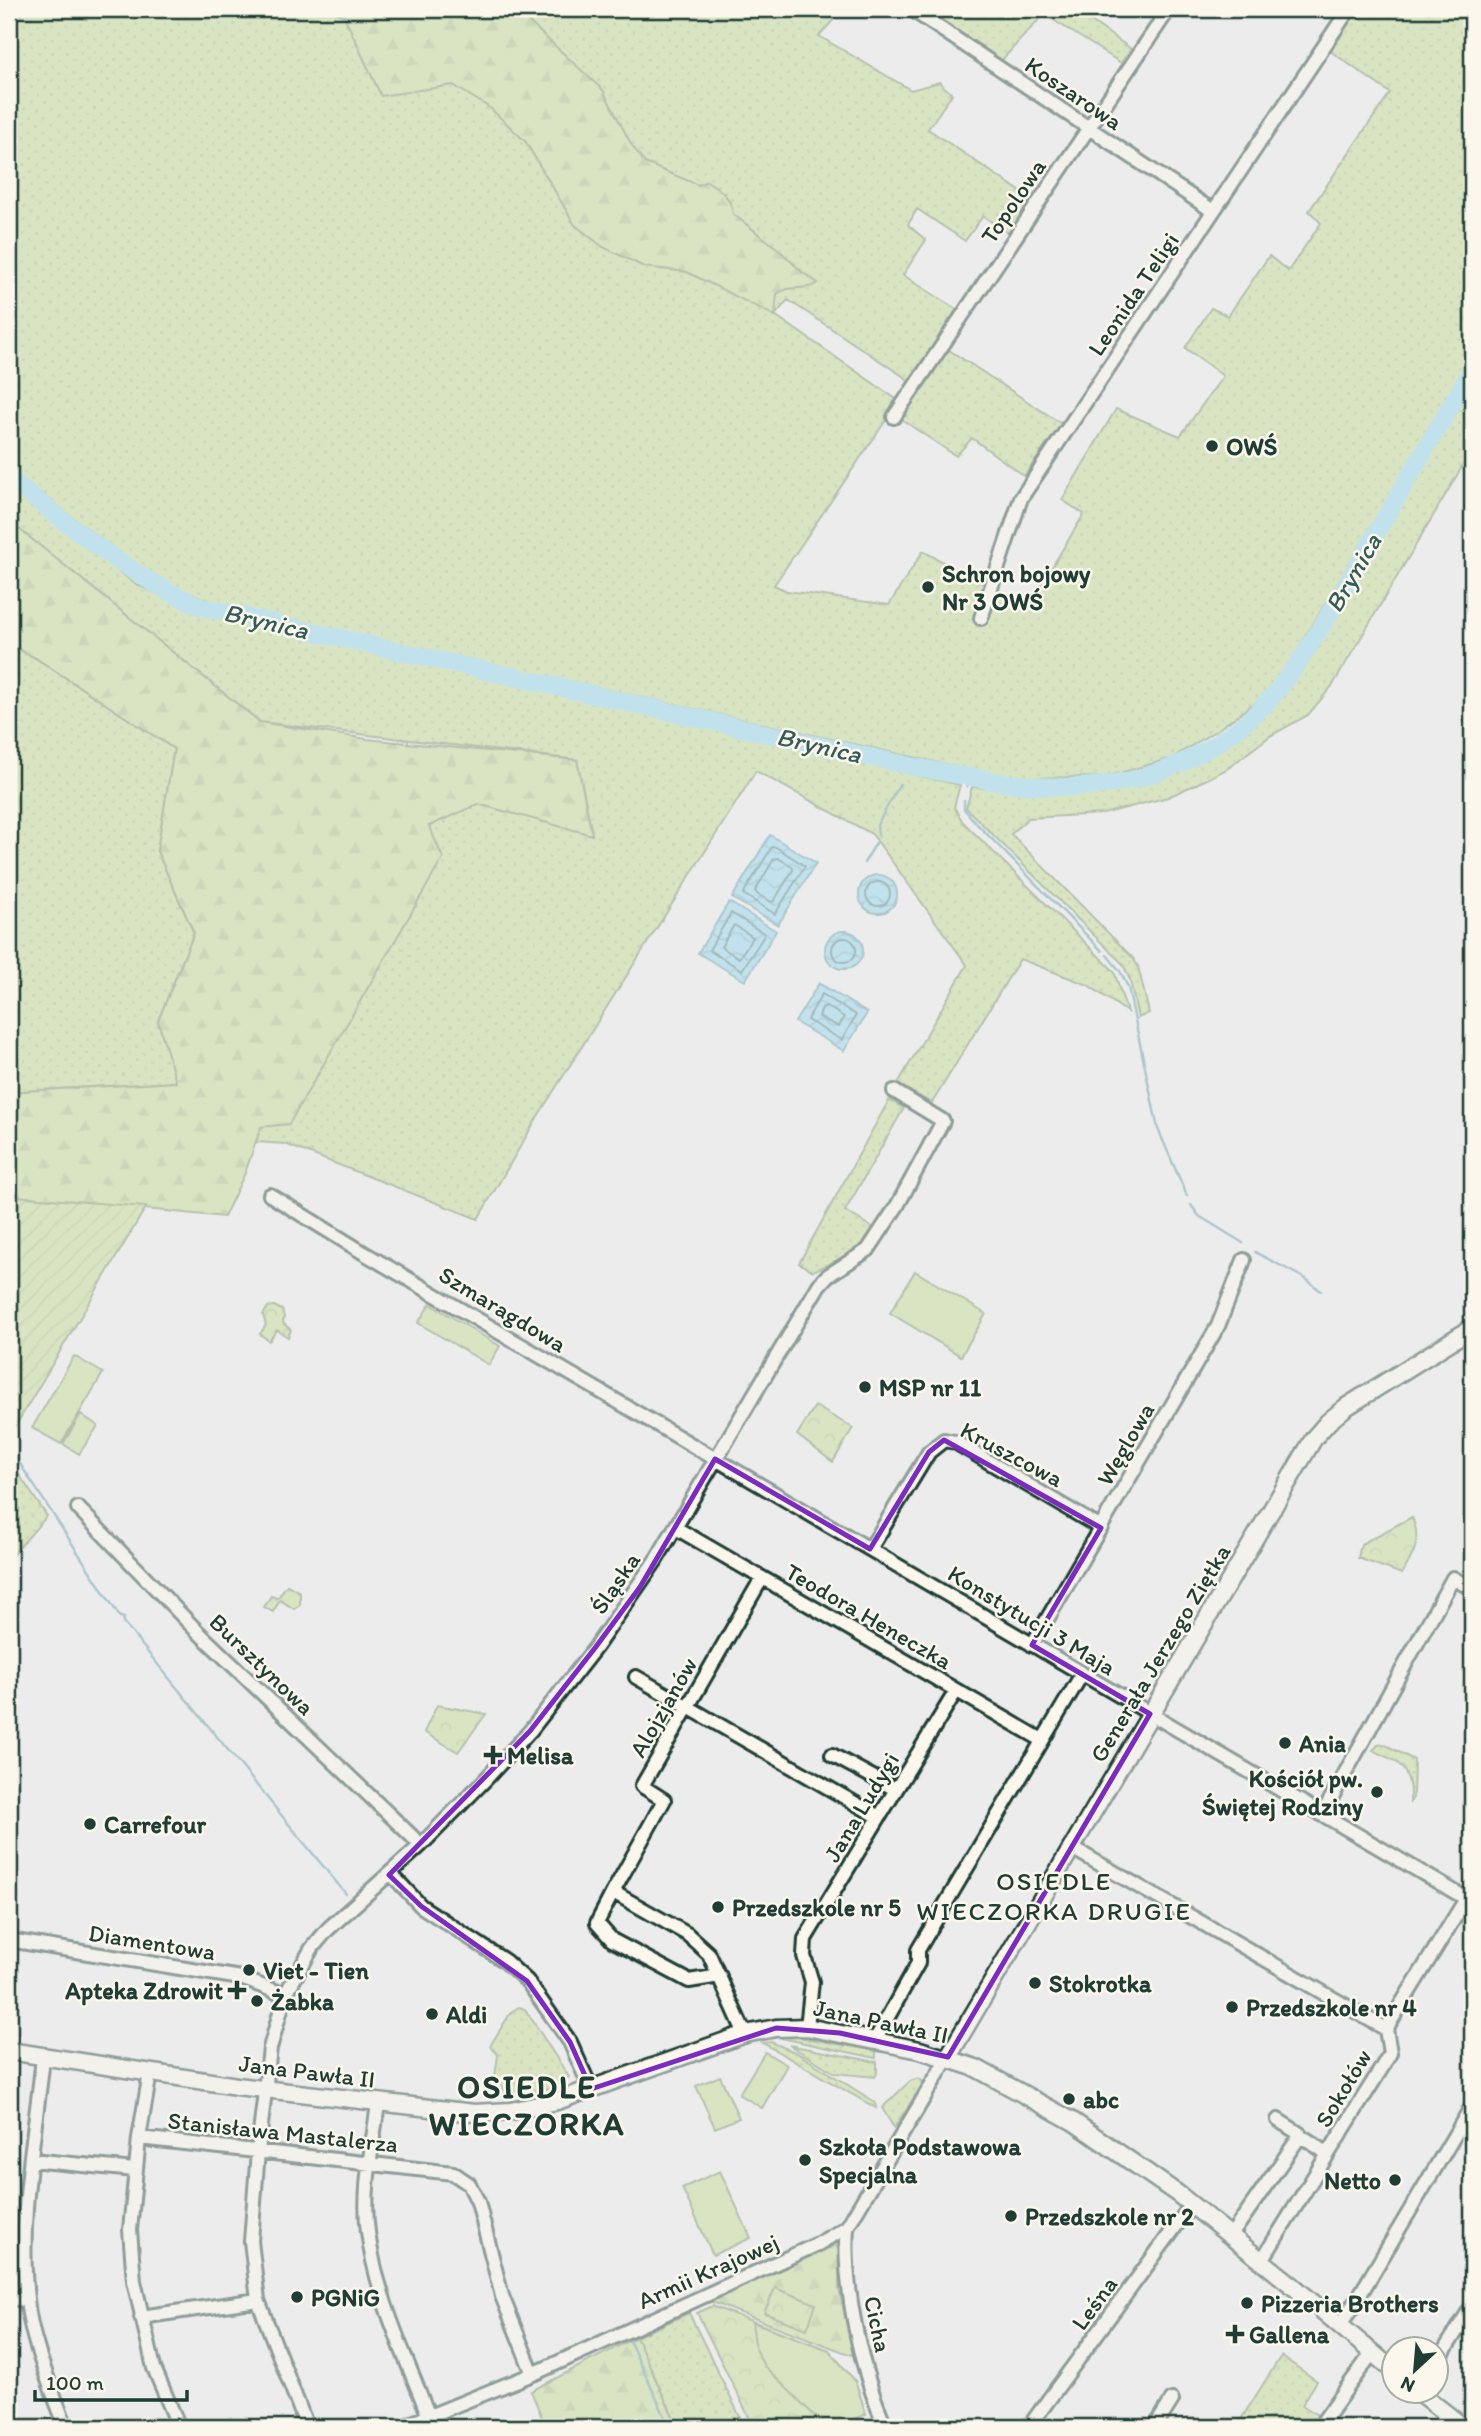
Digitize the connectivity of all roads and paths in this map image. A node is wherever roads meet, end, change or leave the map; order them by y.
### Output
1 (911, 9) edge
2 (1169, 9) edge
3 (1349, 9) edge
4 (1088, 128) junction
5 (1213, 211) junction
6 (894, 417) dead end
7 (981, 618) dead end
8 (894, 1091) dead end
9 (270, 1195) dead end
10 (1244, 1260) dead end
11 (1472, 1328) edge
12 (715, 1459) junction
13 (78, 1508) dead end
14 (676, 1528) junction
15 (1101, 1528) junction
16 (870, 1549) junction
17 (762, 1578) junction
18 (1472, 1589) edge
19 (1032, 1644) junction
20 (1082, 1674) junction
21 (636, 1677) dead end
22 (956, 1691) junction
23 (688, 1708) junction
24 (1150, 1714) junction
25 (1042, 1740) junction
26 (832, 1755) dead end
27 (895, 1789) junction
28 (1322, 1815) junction
29 (879, 1817) junction
30 (421, 1845) junction
31 (1072, 1848) junction
32 (389, 1875) junction
33 (613, 1892) junction
34 (1469, 1900) edge
35 (9, 1940) edge
36 (720, 1976) junction
37 (285, 1995) junction
38 (807, 2027) junction
39 (1386, 2029) junction
40 (745, 2034) junction
41 (875, 2040) junction
42 (9, 2051) edge
43 (43, 2057) junction
44 (948, 2057) junction
45 (150, 2073) junction
46 (265, 2089) junction
47 (591, 2089) junction
48 (378, 2104) junction
49 (1472, 2106) edge
50 (1278, 2120) dead end
51 (139, 2138) junction
52 (1301, 2138) junction
53 (258, 2151) junction
54 (1328, 2154) junction
55 (31, 2160) junction
56 (370, 2164) junction
57 (135, 2170) junction
58 (1192, 2204) junction
59 (847, 2227) junction
60 (1236, 2228) dead end
61 (1262, 2260) junction
62 (9, 2298) edge
63 (27, 2300) junction
64 (258, 2300) junction
65 (1472, 2306) edge
66 (141, 2317) junction
67 (1339, 2325) junction
68 (1450, 2341) edge
69 (1372, 2354) junction
70 (1380, 2360) edge
71 (533, 2374) junction
72 (1171, 2400) dead end
73 (1434, 2404) edge
74 (429, 2417) junction
75 (1031, 2426) edge
76 (66, 2427) edge
77 (179, 2427) edge
78 (307, 2427) edge
79 (402, 2427) edge
80 (886, 2427) edge
81 (1155, 2427) edge
82 (1319, 2427) edge
83 (1463, 2427) edge

1 - 4 street, Koszarowa
2 - 4 street, Topolowa
3 - 5 street, Leonida Teligi
4 - 5 street, Koszarowa
4 - 6 street, Topolowa
5 - 7 street, Leonida Teligi
8 - 12 street, Śląska
9 - 12 street, Szmaragdowa
10 - 15 street, Węglowa
11 - 24 street, Generała Jerzego Ziętka
12 - 14 street, Śląska
12 - 16 street, Konstytucji 3 Maja
13 - 30 street, Bursztynowa
14 - 17 street, Teodora Heneczka
14 - 30 street, Śląska
15 - 16 street, Kruszcowa
15 - 19 street, Węglowa
16 - 19 street, Konstytucji 3 Maja
17 - 22 street, Teodora Heneczka
17 - 23 street, Alojzjanów
18 - 28 street
19 - 20 street, Konstytucji 3 Maja
20 - 24 street, Konstytucji 3 Maja
20 - 25 street
21 - 23 street
22 - 25 street, Teodora Heneczka
22 - 27 street, Jana Ludygi
23 - 29 street
23 - 33 street, Alojzjanów
24 - 28 street, Konstytucji 3 Maja
24 - 31 street, Generała Jerzego Ziętka
25 - 41 street
26 - 27 street
27 - 29 street, Jana Ludygi
28 - 34 street, Konstytucji 3 Maja
29 - 38 street, Jana Ludygi
30 - 32 street, Śląska
31 - 39 street
31 - 44 street, Generała Jerzego Ziętka
32 - 37 street, Śląska
32 - 47 street
33 - 36 street
33 - 36 street
34 - 39 street, Sokołów
35 - 37 street, Diamentowa
36 - 40 street
37 - 46 street, Śląska
38 - 40 street, Jana Pawła II
38 - 41 street, Jana Pawła II
39 - 54 street, Sokołów
40 - 47 street, Jana Pawła II
41 - 44 street, Jana Pawła II
42 - 43 street, Jana Pawła II
43 - 45 street, Jana Pawła II
43 - 55 street
44 - 58 street, Jana Pawła II
44 - 59 street, Armii Krajowej
45 - 46 street, Jana Pawła II
45 - 51 street
46 - 48 street, Jana Pawła II
46 - 53 street, Śląska
47 - 48 street, Jana Pawła II
48 - 56 street
49 - 67 street
50 - 52 street
51 - 53 street, Stanisława Mastalerza
51 - 57 street
52 - 54 street
52 - 60 street
53 - 56 street, Stanisława Mastalerza
53 - 64 street, Śląska
54 - 61 street, Sokołów
55 - 57 street
55 - 63 street
56 - 71 street, Stanisława Mastalerza
56 - 74 street
57 - 66 street
58 - 61 street, Jana Pawła II
58 - 75 street, Leśna
59 - 71 street, Armii Krajowej
59 - 80 street, Cicha
61 - 67 street, Jana Pawła II
62 - 63 street
63 - 76 street
64 - 66 street
64 - 78 street, Śląska
65 - 68 street
66 - 77 street
67 - 69 street, Jana Pawła II
69 - 70 street, Jana Pawła II
69 - 82 street
71 - 74 street, Armii Krajowej
72 - 81 street
73 - 83 street
74 - 79 street, Armii Krajowej

